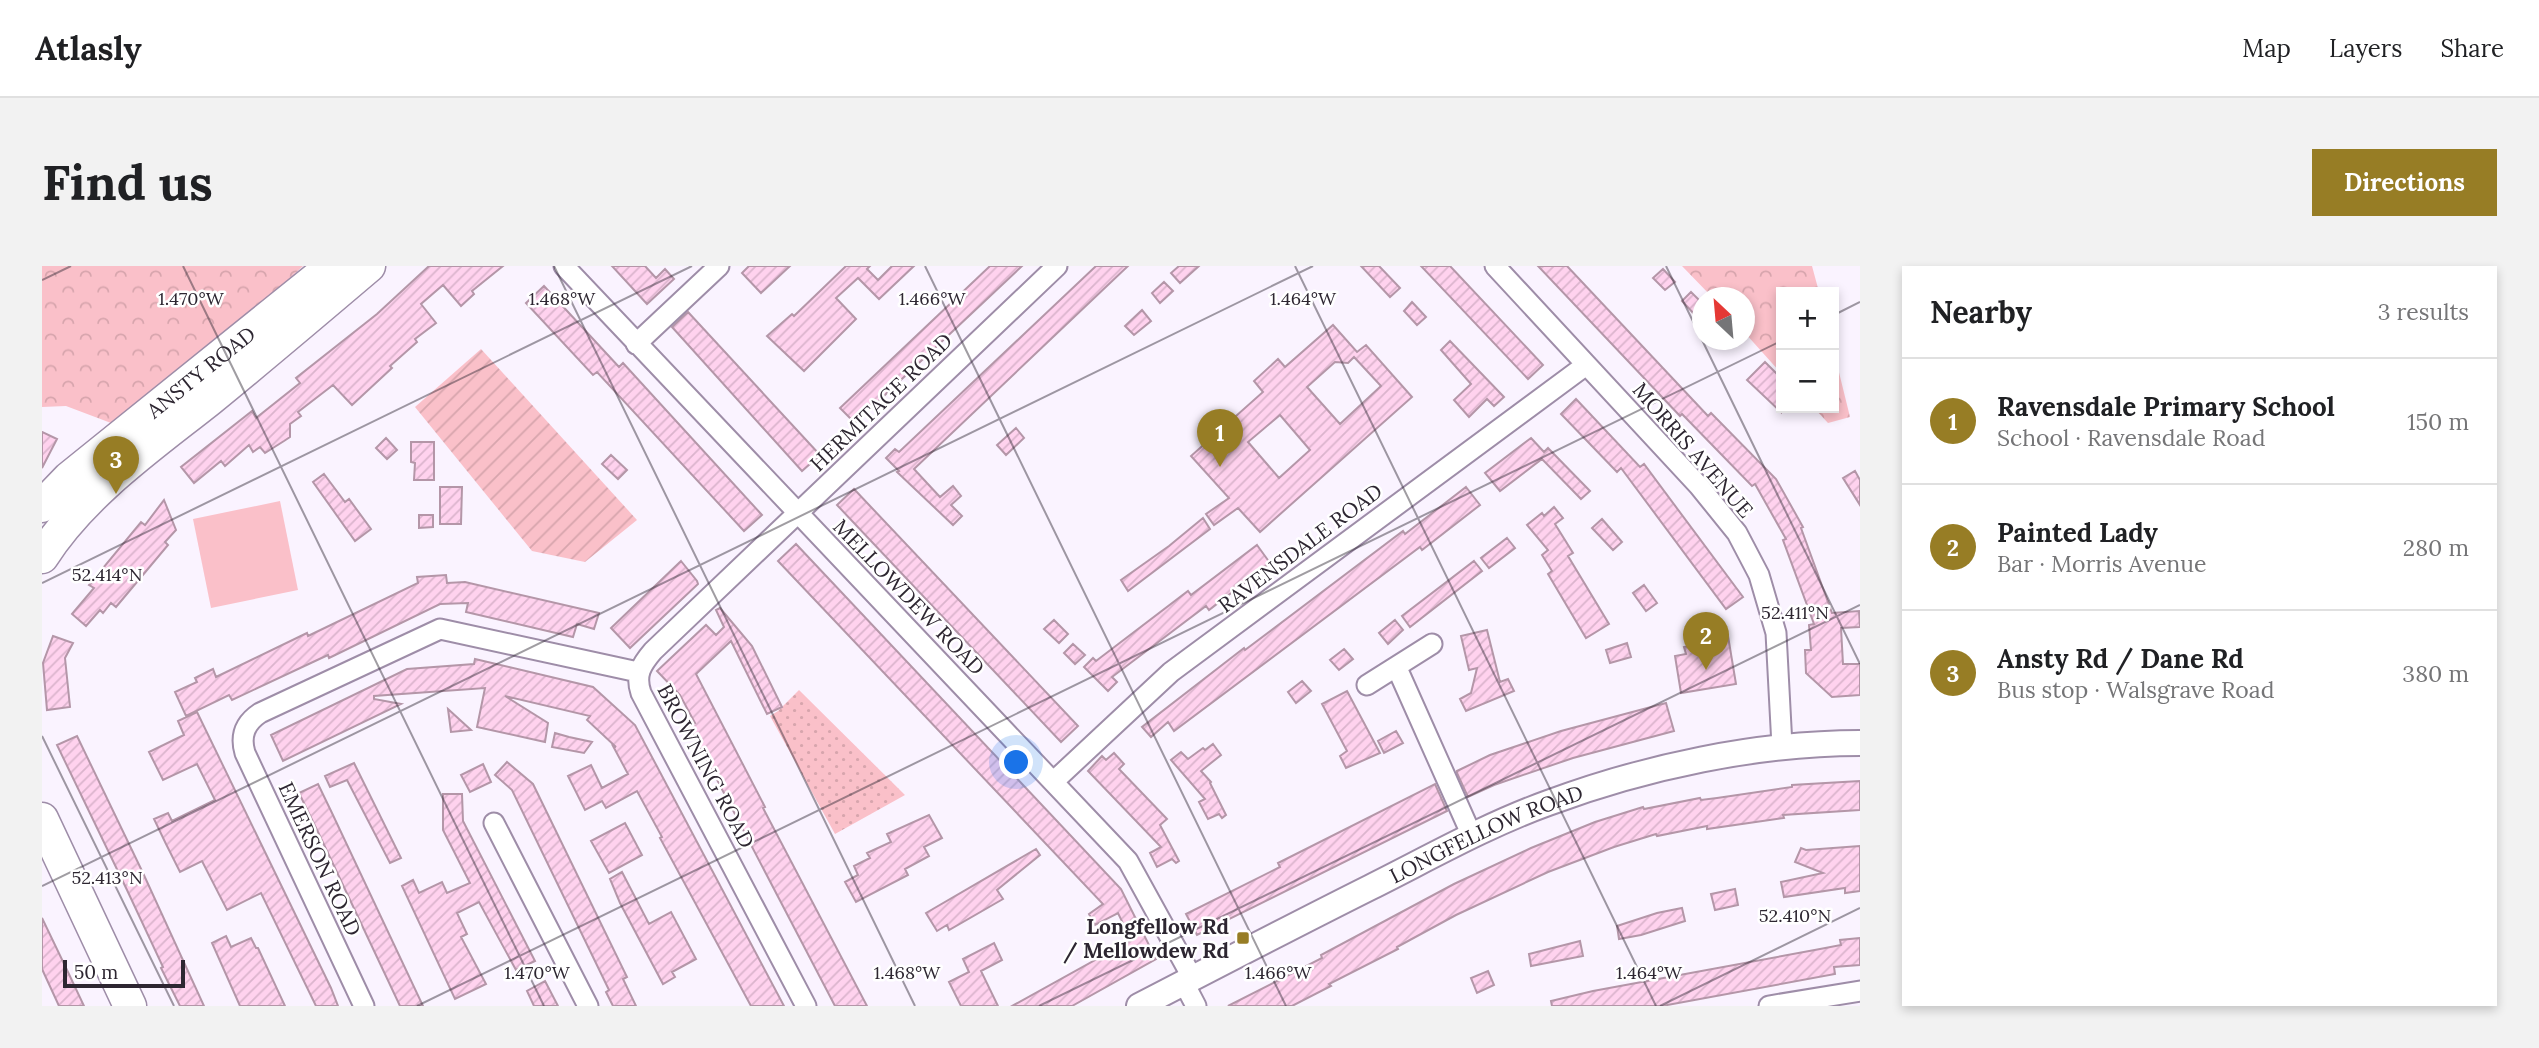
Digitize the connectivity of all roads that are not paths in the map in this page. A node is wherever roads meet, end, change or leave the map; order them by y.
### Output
1 (332, 266) edge
2 (369, 266) edge
3 (564, 266) edge
4 (719, 266) edge
5 (1057, 266) edge
6 (1494, 266) edge
7 (636, 344) junction
8 (1586, 365) junction
9 (138, 456) junction
10 (69, 478) junction
11 (42, 497) edge
12 (42, 506) edge
13 (797, 512) junction
14 (42, 519) edge
15 (42, 557) edge
16 (1432, 644) dead end
17 (1397, 668) junction
18 (638, 672) junction
19 (1367, 685) dead end
20 (1860, 743) edge
21 (1782, 746) junction
22 (1053, 782) junction
23 (42, 820) edge
24 (494, 823) dead end
25 (1472, 836) junction
26 (1188, 981) junction
27 (1860, 991) edge
28 (130, 1006) edge
29 (364, 1006) edge
30 (588, 1006) edge
31 (806, 1006) edge
32 (1139, 1006) edge
33 (1196, 1006) edge
34 (1769, 1006) edge

1 - 10 highway, ANSTY ROAD
2 - 9 highway, ANSTY ROAD
3 - 7 street, MELLOWDEW ROAD
4 - 7 street
5 - 13 street, HERMITAGE ROAD
6 - 8 street, MORRIS AVENUE
7 - 13 street, MELLOWDEW ROAD
8 - 21 street, MORRIS AVENUE
8 - 22 street, RAVENSDALE ROAD
9 - 14 street
9 - 15 highway, ANSTY ROAD
10 - 11 street
10 - 12 highway, ANSTY ROAD
13 - 18 street, BROWNING ROAD
13 - 22 street, MELLOWDEW ROAD
16 - 17 street
17 - 19 street
17 - 25 street
18 - 29 street, EMERSON ROAD
18 - 31 street, BROWNING ROAD
20 - 21 street, LONGFELLOW ROAD
21 - 25 street, LONGFELLOW ROAD
22 - 26 street, MELLOWDEW ROAD
23 - 28 highway
24 - 30 street
25 - 26 street, LONGFELLOW ROAD
26 - 32 street, LONGFELLOW ROAD
26 - 33 street, MELLOWDEW ROAD
27 - 34 street

